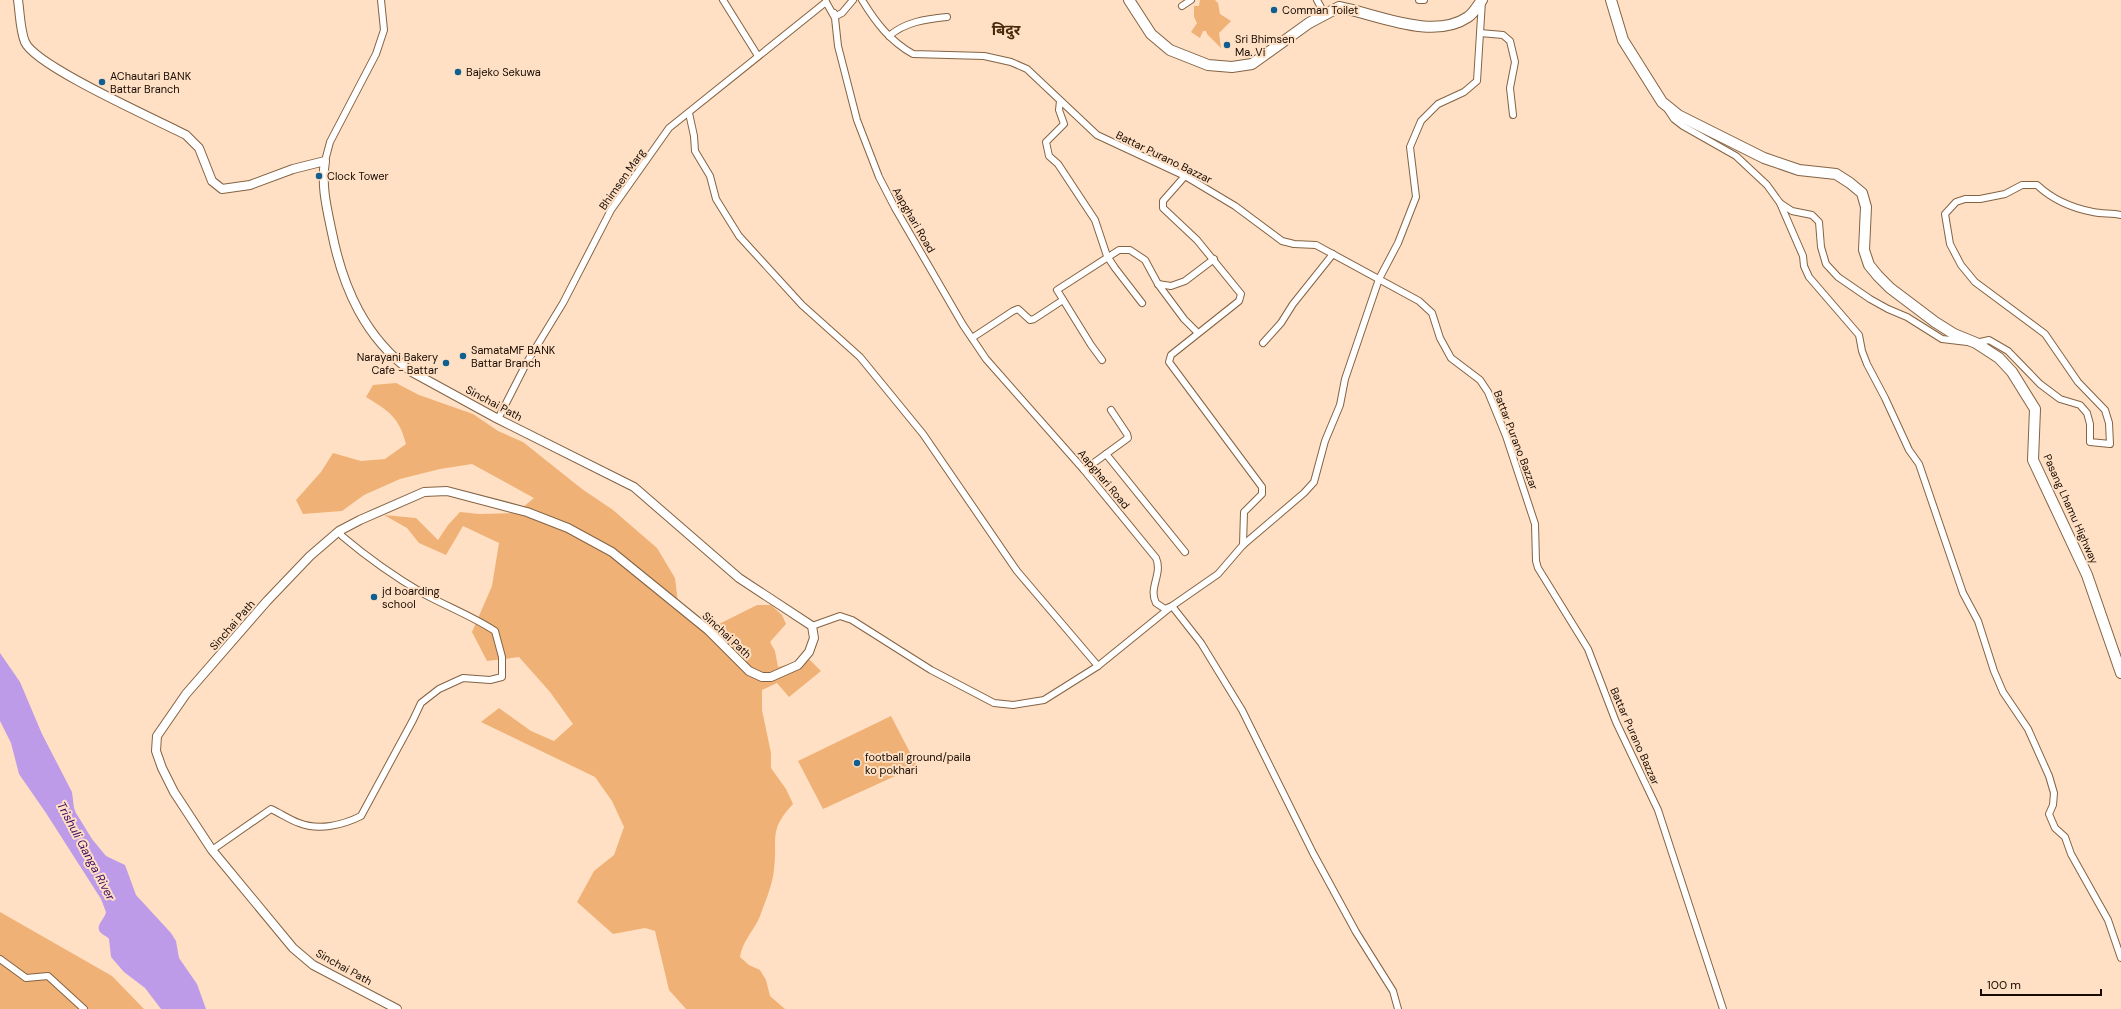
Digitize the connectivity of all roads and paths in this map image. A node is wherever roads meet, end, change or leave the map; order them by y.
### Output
1 (18, 0) edge
2 (381, 0) edge
3 (723, 0) edge
4 (853, 0) edge
5 (862, 0) edge
6 (1129, 0) edge
7 (1191, 0) edge
8 (1317, 0) edge
9 (1419, 0) edge
10 (1424, 0) edge
11 (1482, 0) edge
12 (1612, 0) edge
13 (825, 1) edge
14 (1182, 6) dead end
15 (1324, 13) junction
16 (947, 17) dead end
17 (1480, 33) junction
18 (888, 36) junction
19 (758, 56) junction
20 (1060, 101) junction
21 (1662, 102) junction
22 (689, 113) junction
23 (1513, 115) dead end
24 (325, 161) junction
25 (1185, 176) junction
26 (1780, 203) junction
27 (2121, 215) edge
28 (1334, 254) junction
29 (1107, 256) junction
30 (1214, 259) junction
31 (1380, 279) junction
32 (1158, 284) junction
33 (1064, 300) junction
34 (1142, 303) dead end
35 (1198, 333) junction
36 (972, 338) junction
37 (1263, 343) dead end
38 (1976, 343) junction
39 (1102, 360) dead end
40 (1111, 410) dead end
41 (498, 419) junction
42 (1106, 454) junction
43 (1084, 470) junction
44 (338, 531) junction
45 (1243, 545) junction
46 (1185, 552) dead end
47 (1172, 606) junction
48 (812, 626) junction
49 (1098, 666) junction
50 (2121, 673) edge
51 (212, 850) junction
52 (2121, 958) edge
53 (0, 959) edge
54 (84, 1009) edge
55 (397, 1009) edge
56 (1398, 1009) edge
57 (1723, 1009) edge

1 - 24 street
2 - 24 street
3 - 19 street
4 - 13 street
5 - 18 street, Battar Purano Bazzar
6 - 15 main road
7 - 14 street
8 - 15 street
9 - 10 street
11 - 15 main road
11 - 17 street
12 - 21 main road, Pasang Lhamu Highway
13 - 19 street, Bhimsen Marg
13 - 36 street, Aapghari Road
16 - 18 street
17 - 23 street
17 - 31 street
18 - 20 street, Battar Purano Bazzar
19 - 22 street, Bhimsen Marg
20 - 25 street, Battar Purano Bazzar
20 - 29 street
21 - 26 street
21 - 38 main road, Pasang Lhamu Highway
22 - 41 street, Bhimsen Marg
22 - 49 street
24 - 41 street, Sinchai Path
25 - 28 street, Battar Purano Bazzar
25 - 30 street
26 - 38 street
26 - 52 street
27 - 38 street
28 - 31 street, Battar Purano Bazzar
28 - 37 street
29 - 32 street
29 - 33 street
29 - 34 street
30 - 32 street
30 - 35 street
31 - 45 street
31 - 57 street, Battar Purano Bazzar
32 - 35 street
33 - 36 street
33 - 39 street
35 - 45 street
36 - 43 street, Aapghari Road
38 - 50 main road, Pasang Lhamu Highway
40 - 42 street
41 - 48 street, Sinchai Path
42 - 43 street
42 - 46 street
43 - 47 street, Aapghari Road
44 - 48 street, Sinchai Path
44 - 51 street, Sinchai Path
44 - 51 street
45 - 47 street
47 - 49 street
47 - 56 street
48 - 49 street
51 - 55 street, Sinchai Path
53 - 54 street

